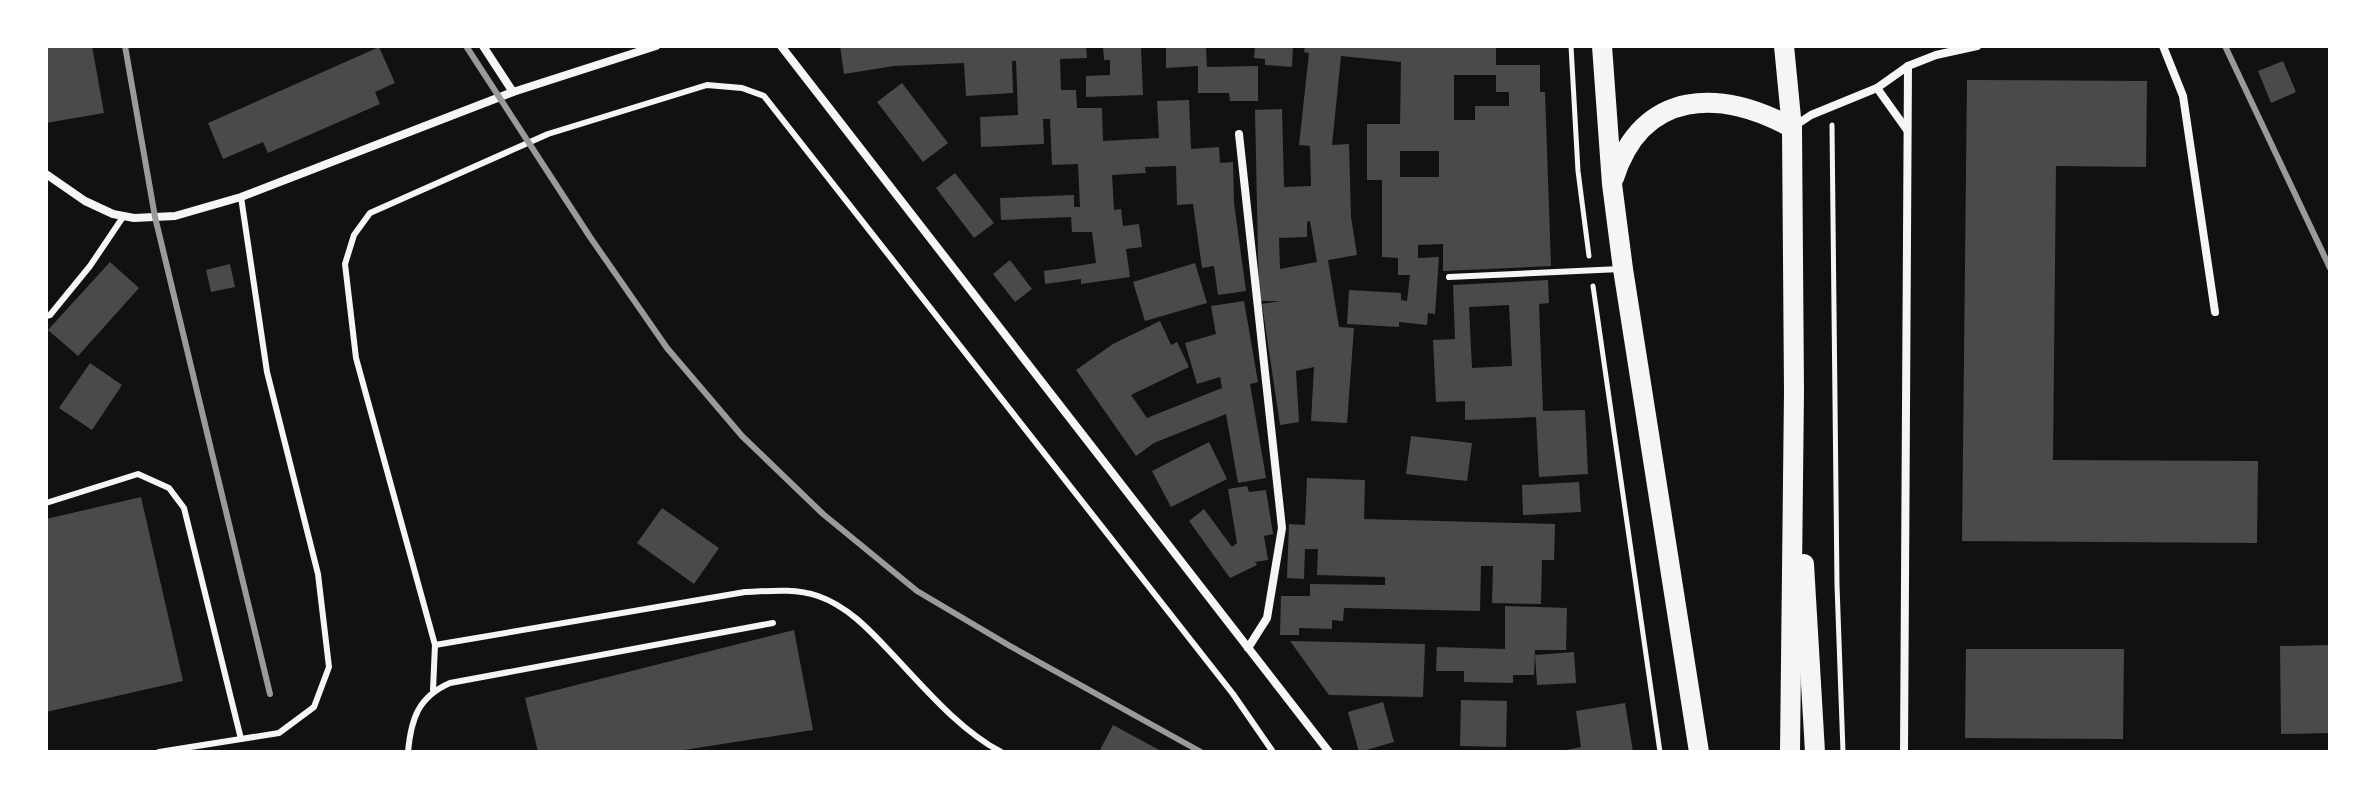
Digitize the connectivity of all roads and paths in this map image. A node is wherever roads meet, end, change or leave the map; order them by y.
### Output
1 (483, 46) edge
2 (656, 46) edge
3 (781, 46) edge
4 (1571, 46) edge
5 (1602, 46) edge
6 (1784, 46) edge
7 (1977, 46) edge
8 (2163, 46) edge
9 (1908, 66) junction
10 (1877, 88) junction
11 (513, 92) junction
12 (1832, 107) junction
13 (1792, 128) junction
14 (1908, 132) junction
15 (1239, 134) dead end
16 (46, 174) edge
17 (1612, 184) junction
18 (241, 197) junction
19 (123, 217) junction
20 (1623, 269) junction
21 (1591, 270) junction
22 (1449, 277) dead end
23 (2215, 312) dead end
24 (46, 316) edge
25 (1794, 391) junction
26 (46, 503) edge
27 (773, 623) dead end
28 (435, 645) junction
29 (1248, 648) junction
30 (433, 690) junction
31 (241, 739) junction
32 (987, 744) junction
33 (159, 752) edge
34 (408, 752) edge
35 (980, 752) edge
36 (1001, 752) edge
37 (1273, 752) edge
38 (1329, 752) edge
39 (1660, 752) edge
40 (1699, 752) edge
41 (1790, 752) edge
42 (1815, 752) edge
43 (1843, 752) edge
44 (1904, 752) edge

1 - 11 street
2 - 11 street
3 - 29 street
4 - 21 path
5 - 17 main road
6 - 13 main road
7 - 9 street
8 - 23 street
9 - 10 street
9 - 14 street
10 - 12 street
10 - 14 street
11 - 18 street
12 - 13 street
12 - 43 path
13 - 17 main road
13 - 25 main road
14 - 44 street
15 - 29 street
16 - 19 street
17 - 20 main road
18 - 19 street
18 - 31 lane
19 - 24 lane
20 - 21 lane
20 - 40 main road
21 - 22 lane
21 - 39 path
25 - 41 main road
25 - 42 main road
26 - 31 lane
27 - 30 lane
28 - 30 lane
28 - 32 lane
28 - 37 lane
29 - 38 street
30 - 34 lane
31 - 33 lane
32 - 35 lane
32 - 36 lane

